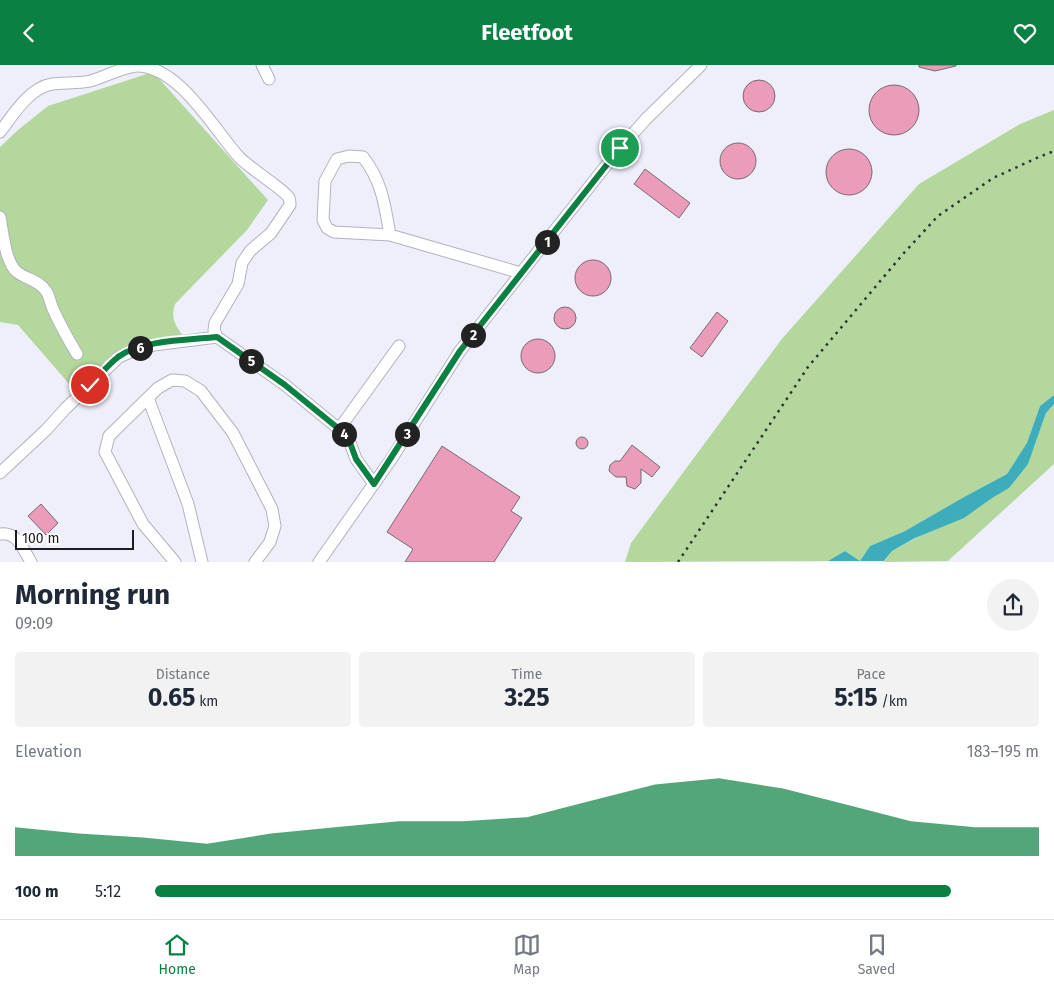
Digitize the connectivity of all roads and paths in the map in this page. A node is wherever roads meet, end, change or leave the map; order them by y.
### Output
1 (262, 65) edge
2 (701, 65) edge
3 (163, 67) edge
4 (269, 79) dead end
5 (0, 132) edge
6 (0, 217) edge
7 (390, 235) junction
8 (521, 273) junction
9 (217, 337) junction
10 (399, 347) dead end
11 (77, 354) dead end
12 (148, 398) junction
13 (339, 429) junction
14 (0, 473) edge
15 (374, 484) junction
16 (0, 534) edge
17 (31, 561) edge
18 (175, 561) edge
19 (202, 561) edge
20 (255, 561) edge
21 (319, 561) edge

1 - 4 street
2 - 8 street
3 - 5 street
3 - 9 street
6 - 11 street
7 - 7 street
7 - 8 street
8 - 15 street
9 - 13 street
9 - 14 street
10 - 13 street
12 - 18 street
12 - 19 street
12 - 20 street
13 - 15 street
15 - 21 street
16 - 17 street

